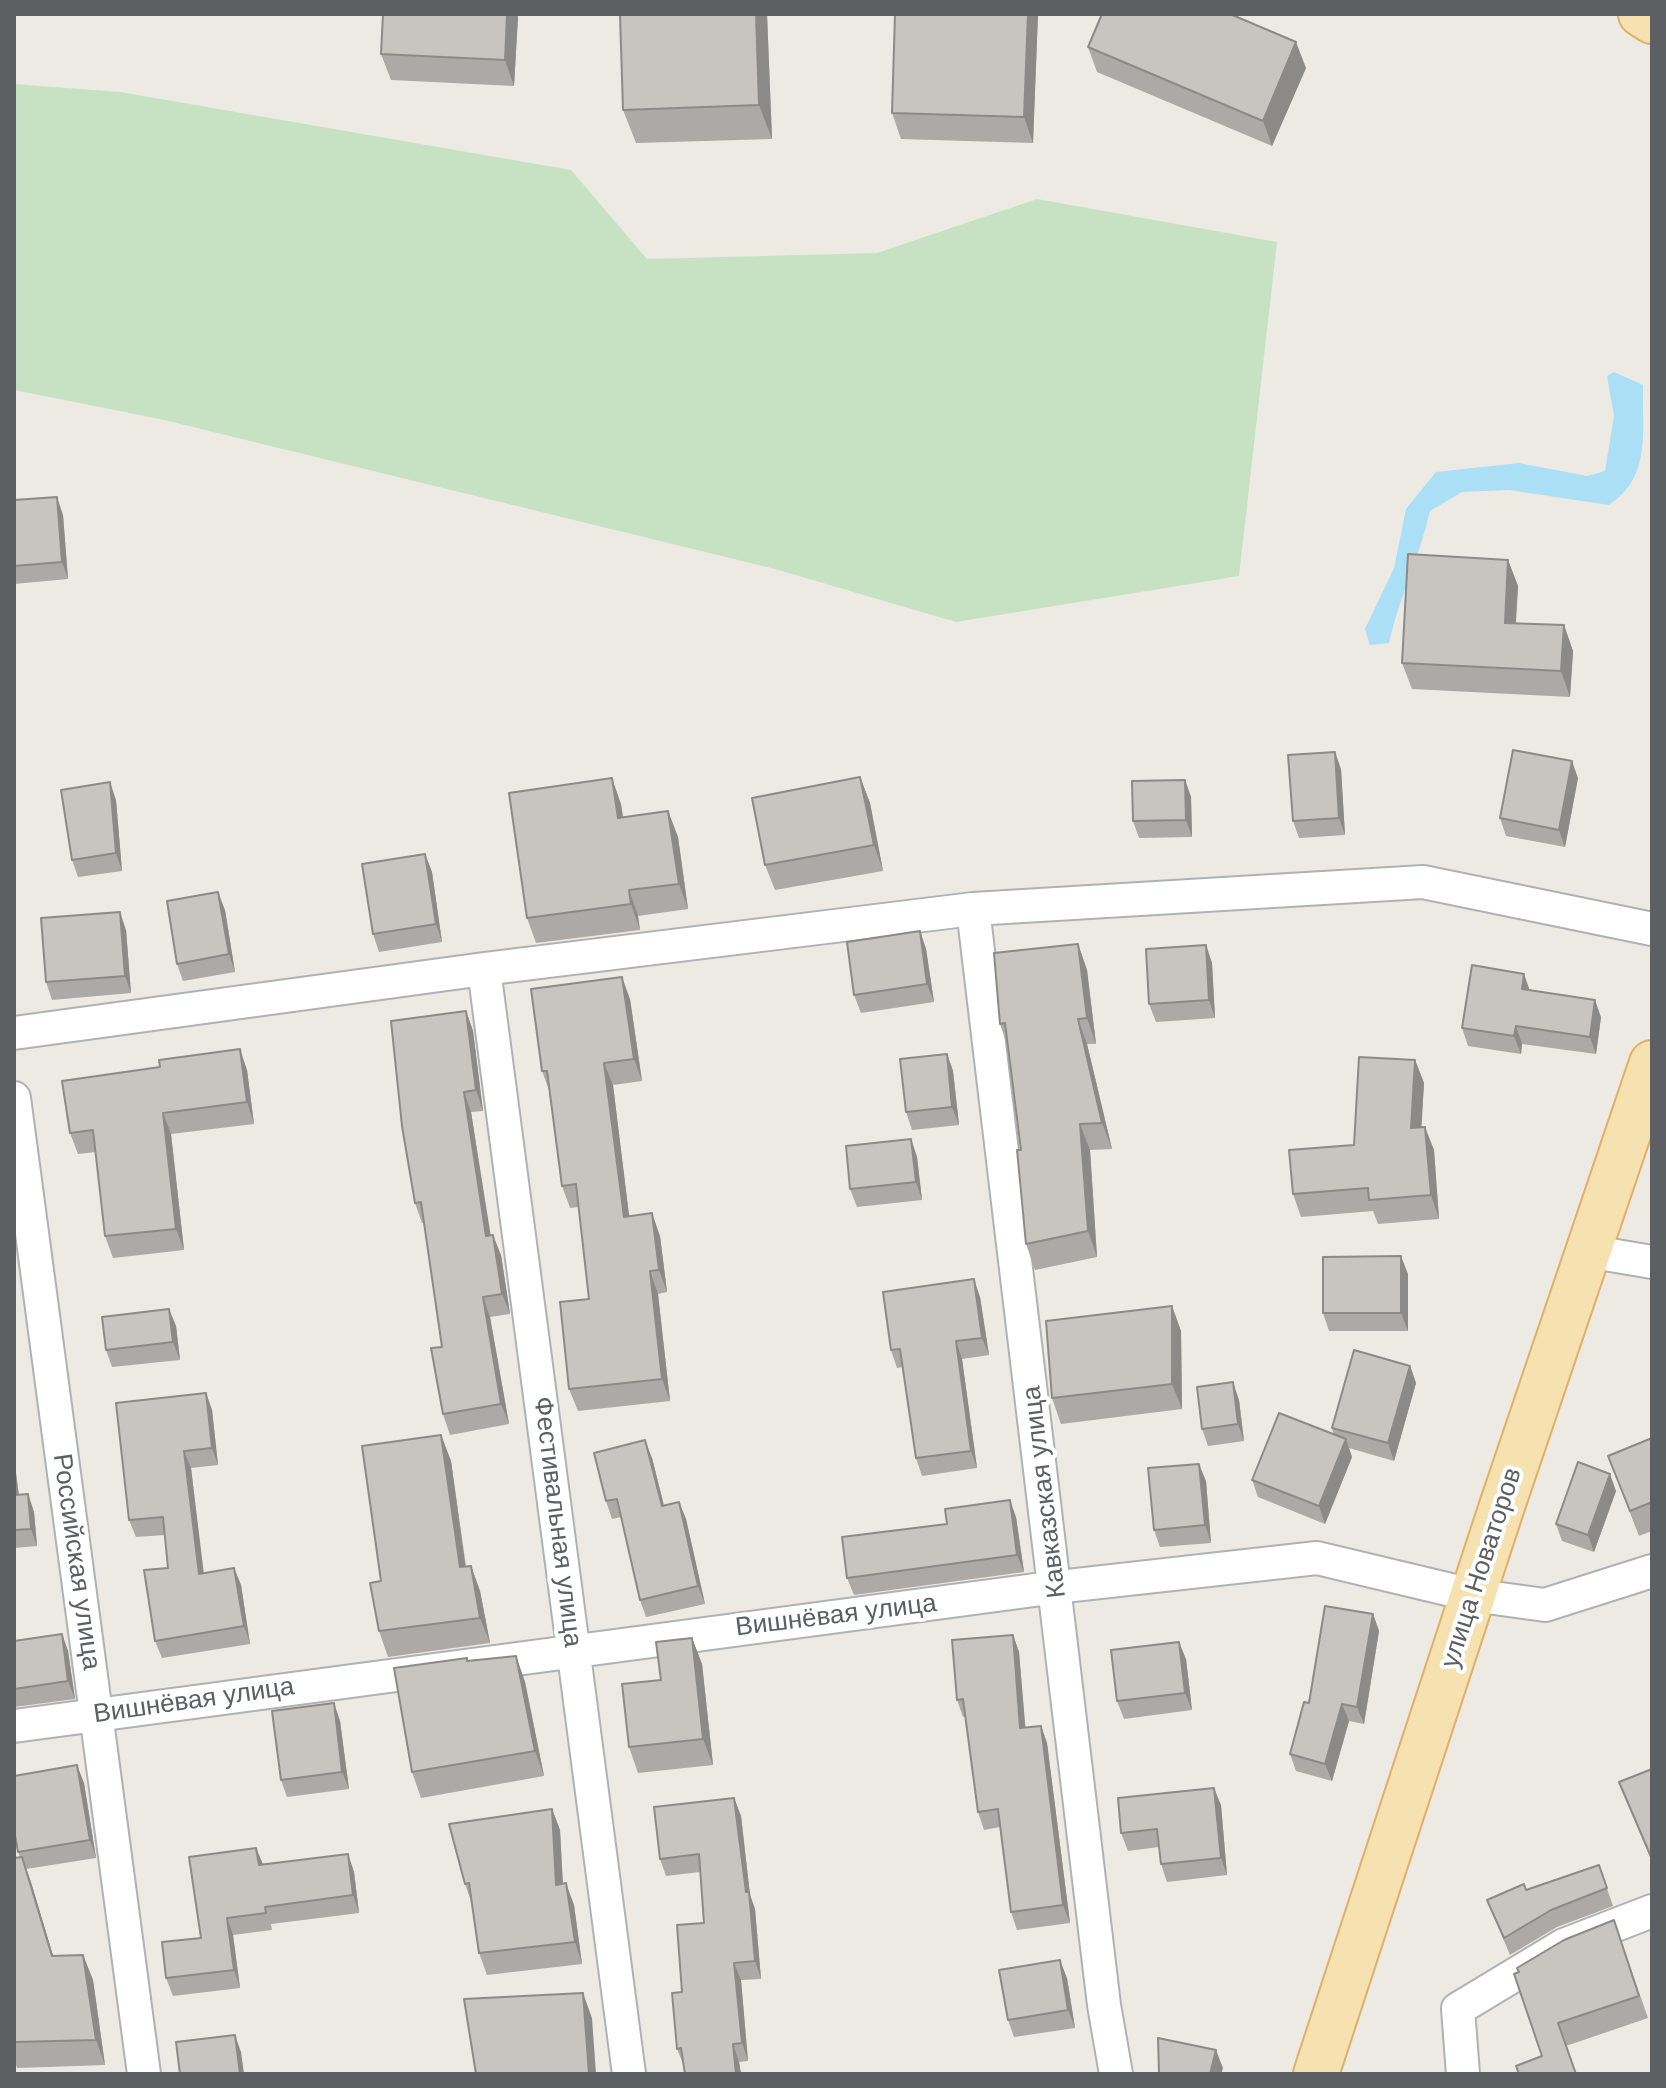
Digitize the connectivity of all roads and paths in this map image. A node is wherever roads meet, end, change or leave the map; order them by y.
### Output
1 (1641, 14) edge
2 (1652, 21) edge
3 (973, 909) junction
4 (1652, 929) edge
5 (484, 969) junction
6 (14, 1033) edge
7 (1652, 1063) edge
8 (14, 1098) edge
9 (1587, 1251) junction
10 (1652, 1262) edge
11 (1652, 1571) edge
12 (1057, 1587) junction
13 (1472, 1595) junction
14 (573, 1649) junction
15 (97, 1715) junction
16 (14, 1726) edge
17 (1652, 1911) edge
18 (144, 2074) edge
19 (629, 2074) edge
20 (1116, 2074) edge
21 (1316, 2074) edge
22 (1463, 2074) edge

1 - 2 main road
3 - 4 street
3 - 5 street
3 - 12 street, Кавказская улица
5 - 6 street
5 - 14 street, Фестивальная улица
7 - 9 main road, улица Новаторов
8 - 15 street, Российская улица
9 - 10 street
9 - 13 main road, улица Новаторов
11 - 13 street, Вишнёвая улица
12 - 13 street, Вишнёвая улица
12 - 14 street, Вишнёвая улица
12 - 20 street, Кавказская улица
13 - 21 main road, улица Новаторов
14 - 15 street, Вишнёвая улица
14 - 19 street, Фестивальная улица
15 - 16 street, Вишнёвая улица
15 - 18 street, Российская улица
17 - 22 street

